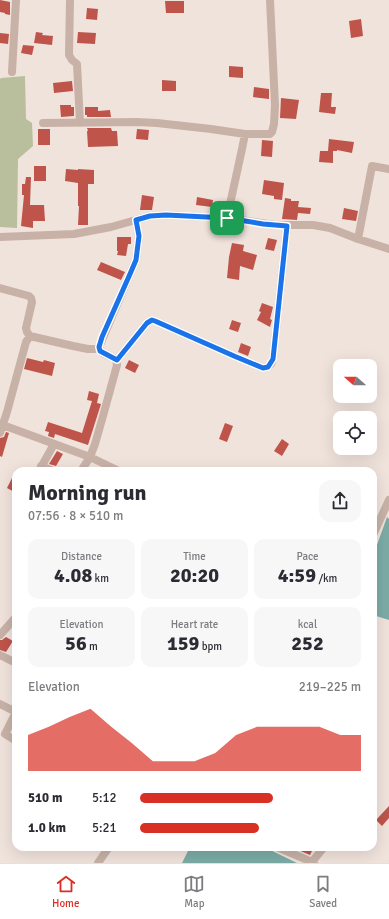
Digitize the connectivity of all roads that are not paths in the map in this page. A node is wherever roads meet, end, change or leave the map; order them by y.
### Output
1 (16, 0) edge
2 (70, 0) edge
3 (270, 0) edge
4 (12, 72) dead end
5 (43, 123) dead end
6 (80, 123) junction
7 (244, 134) junction
8 (389, 169) edge
9 (227, 218) junction
10 (136, 220) junction
11 (287, 226) junction
12 (0, 237) edge
13 (358, 239) junction
14 (389, 249) edge
15 (0, 288) edge
16 (30, 336) junction
17 (99, 349) junction
18 (117, 360) junction
19 (1, 428) edge
20 (54, 444) junction
21 (90, 457) junction
22 (41, 467) edge
23 (84, 467) edge
24 (111, 467) edge
25 (388, 504) edge
26 (377, 527) edge
27 (12, 622) edge
28 (0, 635) edge
29 (0, 655) edge
30 (12, 661) edge
31 (0, 704) edge
32 (12, 710) edge
33 (12, 720) edge
34 (12, 738) edge
35 (106, 851) edge
36 (286, 851) edge
37 (321, 851) edge
38 (98, 863) edge
39 (313, 863) edge

1 - 4 street
2 - 6 street
3 - 7 street
5 - 6 street
6 - 7 street
7 - 9 street
8 - 13 street
9 - 10 street
9 - 11 street
10 - 12 street
10 - 17 street
11 - 13 street
11 - 18 street
13 - 14 street
15 - 16 street
16 - 17 street
16 - 19 street
17 - 18 street
18 - 21 street
19 - 20 street
20 - 21 street
20 - 22 street
21 - 23 street
21 - 24 street
25 - 26 street
27 - 28 street
29 - 30 street
31 - 32 street
33 - 34 street
35 - 38 street
36 - 39 street
37 - 39 street

